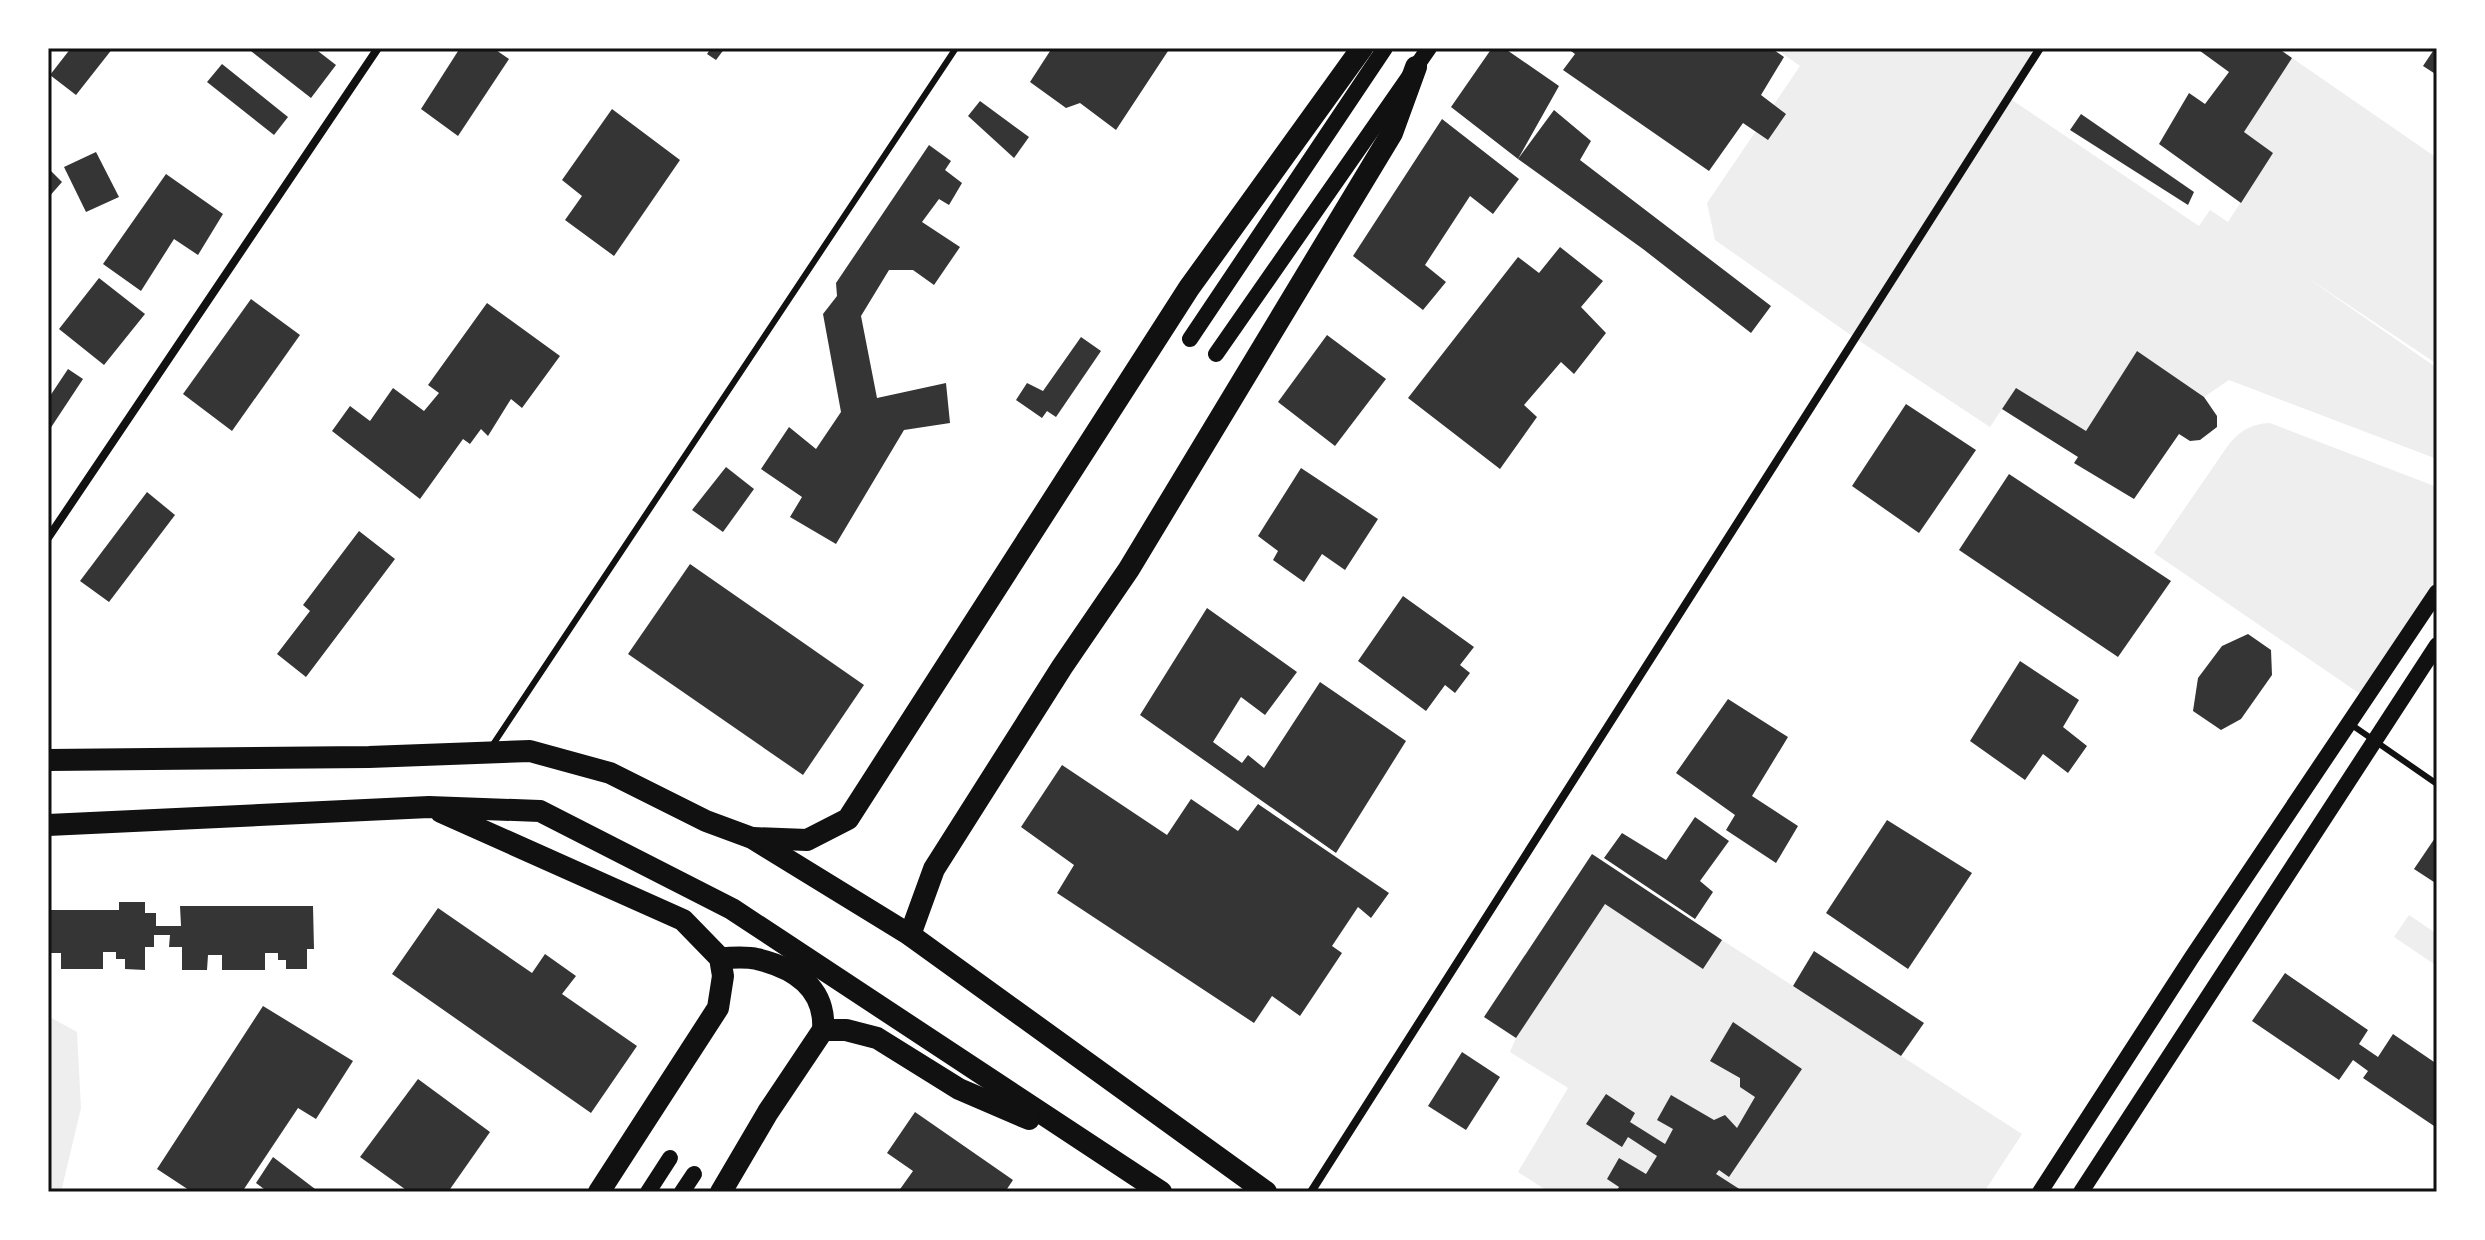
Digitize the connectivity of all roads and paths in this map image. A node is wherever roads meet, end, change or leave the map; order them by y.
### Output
1 (378, 48) edge
2 (956, 48) edge
3 (1362, 48) edge
4 (1385, 48) edge
5 (1429, 48) edge
6 (2040, 48) edge
7 (1416, 67) junction
8 (1190, 339) dead end
9 (1216, 354) dead end
10 (48, 538) edge
11 (2437, 592) edge
12 (2437, 645) edge
13 (2349, 723) junction
14 (2374, 740) junction
15 (487, 753) junction
16 (48, 760) edge
17 (2437, 784) edge
18 (429, 807) junction
19 (48, 825) edge
20 (752, 838) junction
21 (910, 935) junction
22 (720, 958) junction
23 (823, 1030) junction
24 (1082, 1141) junction
25 (670, 1158) dead end
26 (694, 1174) dead end
27 (599, 1192) edge
28 (648, 1192) edge
29 (682, 1192) edge
30 (721, 1192) edge
31 (1161, 1192) edge
32 (1266, 1192) edge
33 (1311, 1192) edge
34 (2040, 1192) edge
35 (2081, 1192) edge

1 - 10 street
2 - 15 lane
3 - 20 highway
4 - 8 main road
5 - 7 main road
6 - 33 street
7 - 9 main road
7 - 21 highway
11 - 13 main road
12 - 14 main road
13 - 14 lane
13 - 34 main road
14 - 17 lane
14 - 35 main road
15 - 16 highway
15 - 20 highway
18 - 19 highway
18 - 22 highway
18 - 24 highway
20 - 21 highway
21 - 32 highway
22 - 23 highway
22 - 27 highway
23 - 24 highway
23 - 30 highway
24 - 31 highway
25 - 28 main road
26 - 29 main road

